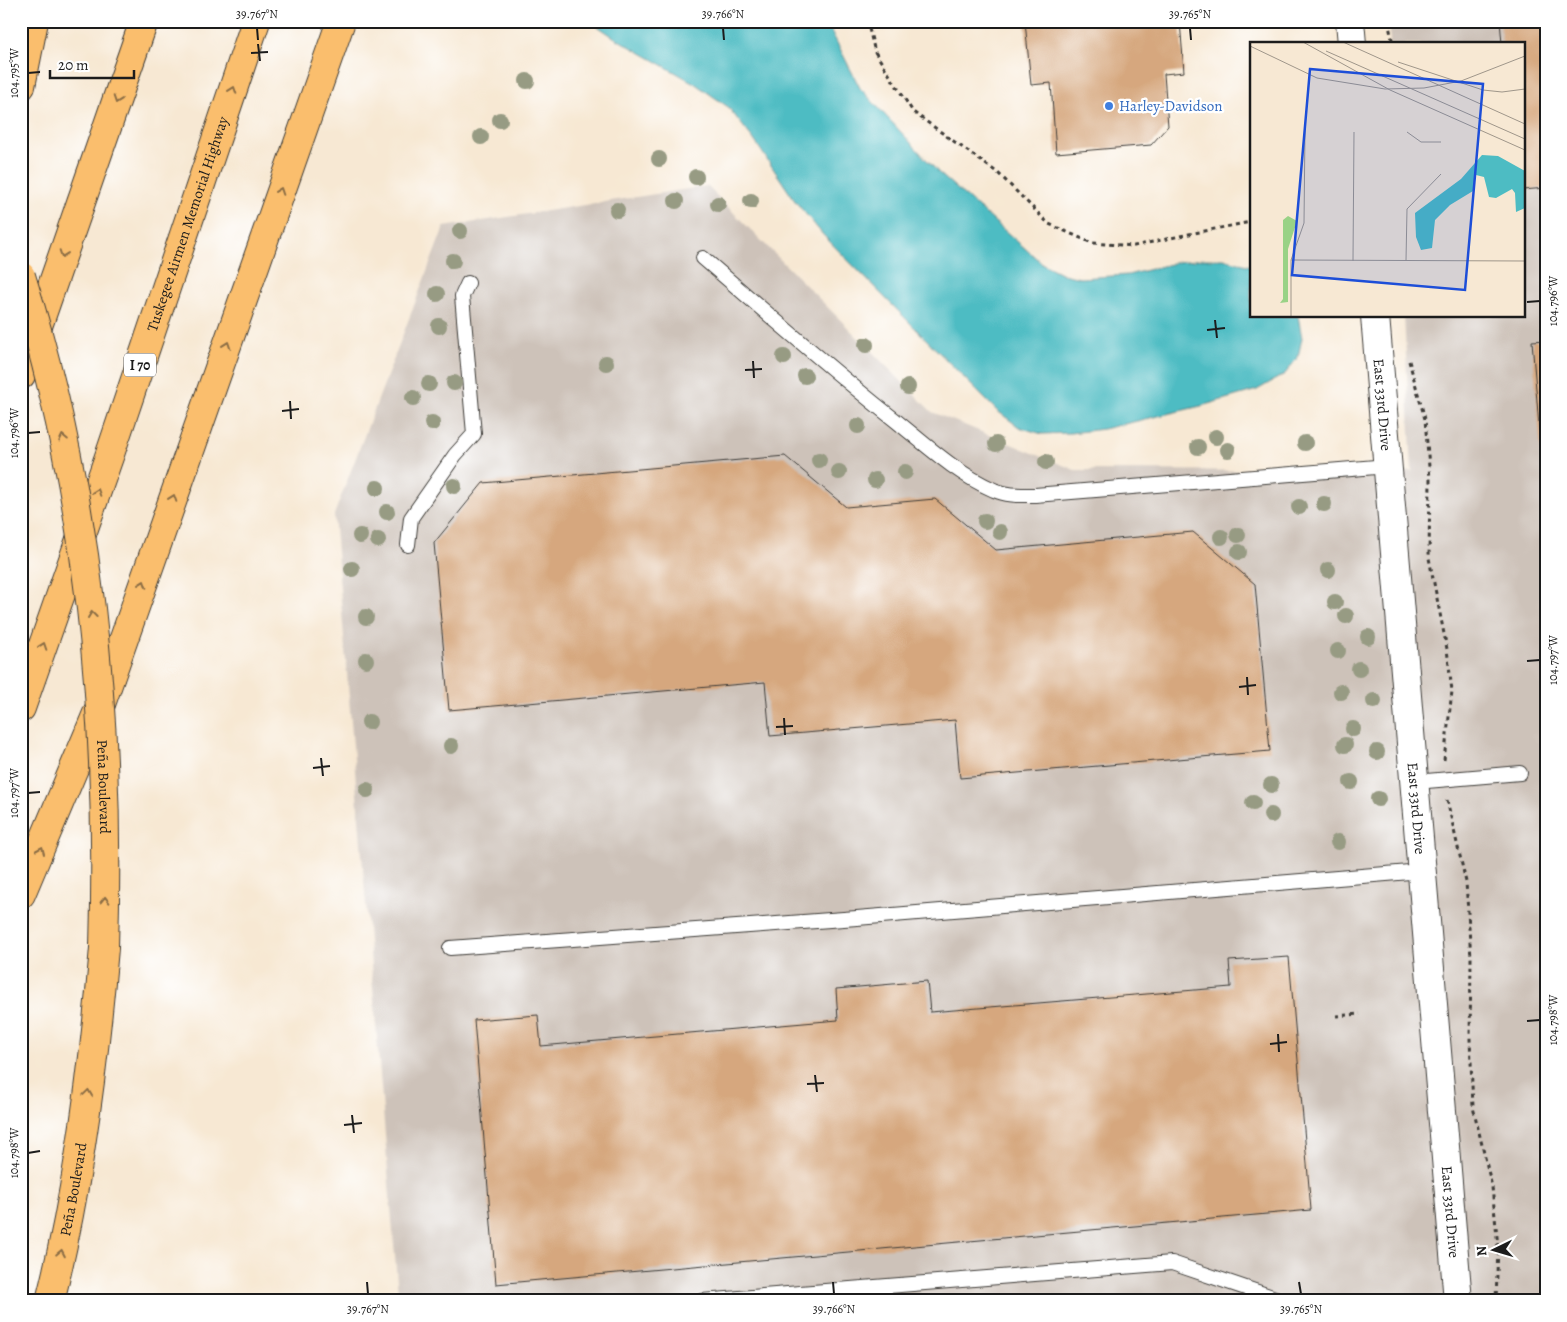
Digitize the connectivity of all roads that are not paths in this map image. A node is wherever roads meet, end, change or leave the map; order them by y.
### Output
1 (34, 21) edge
2 (144, 21) edge
3 (256, 21) edge
4 (341, 21) edge
5 (1350, 21) edge
6 (1352, 42) edge
7 (21, 86) edge
8 (702, 258) dead end
9 (21, 276) edge
10 (468, 283) dead end
11 (1375, 318) edge
12 (21, 375) edge
13 (1388, 466) junction
14 (408, 545) dead end
15 (21, 708) edge
16 (1520, 773) dead end
17 (1428, 781) junction
18 (1422, 871) junction
19 (21, 894) edge
20 (450, 948) dead end
21 (50, 1301) edge
22 (702, 1301) edge
23 (1284, 1301) edge
24 (1458, 1301) edge

1 - 7 highway
2 -> 12 highway
15 -> 3 highway, Tuskegee Airmen Memorial Highway / I 70
19 -> 4 highway
5 - 6 street
8 - 13 lane
21 -> 9 highway, Peña Boulevard, bridge
10 - 14 lane
11 - 13 street, East 33rd Drive
13 - 17 street, East 33rd Drive
16 - 17 lane
17 - 18 street, East 33rd Drive
18 - 20 lane
18 - 24 street, East 33rd Drive
22 - 23 lane

